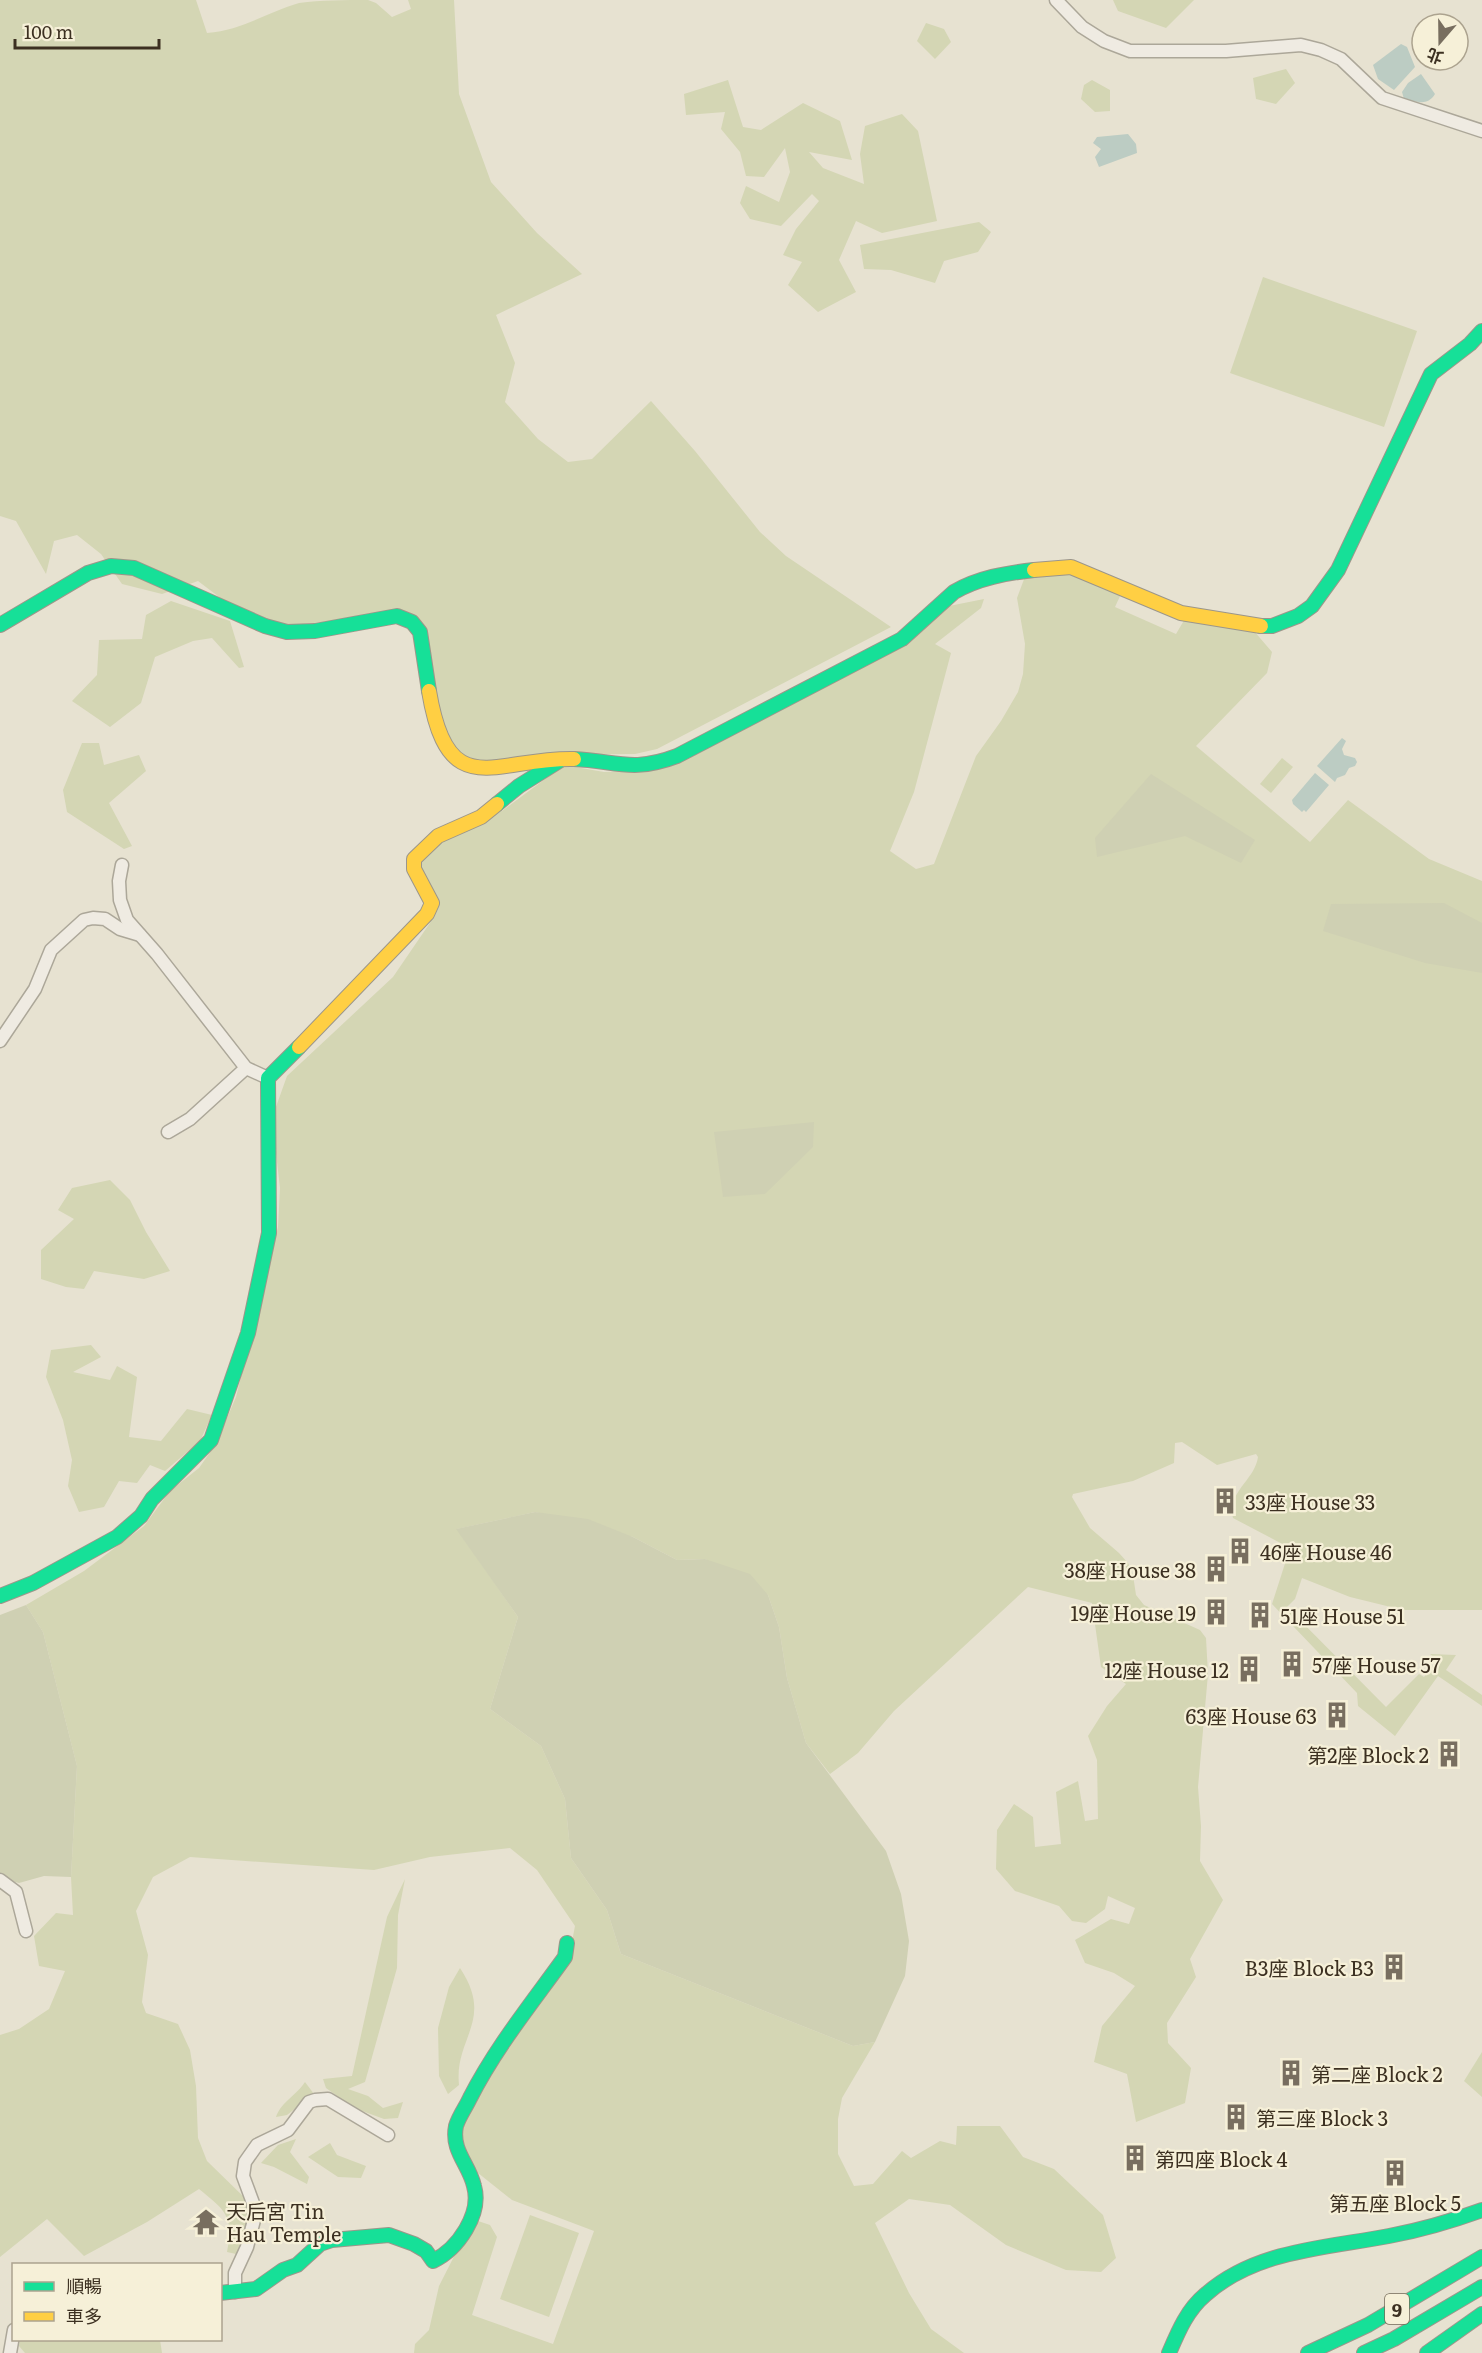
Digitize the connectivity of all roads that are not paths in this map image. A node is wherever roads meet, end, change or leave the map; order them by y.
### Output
1 (1056, 0) edge
2 (1482, 131) edge
3 (1482, 332) edge
4 (0, 625) edge
5 (562, 759) junction
6 (122, 865) dead end
7 (141, 935) junction
8 (0, 1041) edge
9 (246, 1068) junction
10 (268, 1078) junction
11 (168, 1131) dead end
12 (0, 1596) edge
13 (0, 1880) edge
14 (26, 1931) dead end
15 (567, 1943) dead end
16 (388, 2135) dead end
17 (1482, 2210) edge
18 (1482, 2257) edge
19 (1482, 2287) edge
20 (235, 2292) junction
21 (222, 2293) edge
22 (1482, 2313) edge
23 (1169, 2353) edge
24 (1308, 2353) edge
25 (1364, 2353) edge
26 (1427, 2353) edge

1 - 2 street
3 - 5 main road
4 - 5 main road
5 - 10 main road
6 - 7 street
7 - 8 street
7 - 9 street
9 - 10 street
9 - 11 street
10 - 12 main road
13 - 14 street
15 - 20 main road
16 - 20 street
17 - 23 main road
18 - 24 main road, 9
19 - 25 main road, 9
20 - 21 main road
22 - 26 main road

